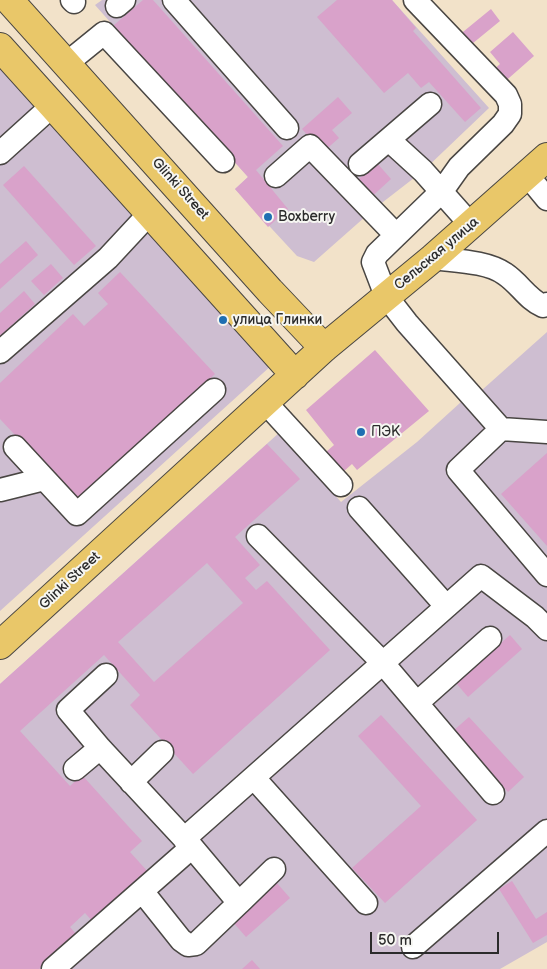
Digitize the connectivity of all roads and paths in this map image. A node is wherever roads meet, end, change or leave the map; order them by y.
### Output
1 (9, 0) edge
2 (174, 0) edge
3 (415, 0) edge
4 (0, 47) edge
5 (68, 63) junction
6 (430, 104) dead end
7 (52, 106) junction
8 (287, 128) dead end
9 (388, 140) junction
10 (0, 153) edge
11 (547, 157) edge
12 (223, 161) dead end
13 (360, 164) dead end
14 (276, 176) dead end
15 (528, 176) junction
16 (442, 191) junction
17 (547, 199) edge
18 (148, 214) junction
19 (471, 225) junction
20 (395, 234) junction
21 (433, 258) junction
22 (386, 296) junction
23 (547, 304) edge
24 (324, 348) junction
25 (0, 352) edge
26 (295, 375) junction
27 (214, 390) dead end
28 (266, 402) junction
29 (501, 429) junction
30 (547, 432) edge
31 (15, 447) dead end
32 (44, 479) junction
33 (341, 485) dead end
34 (0, 490) edge
35 (359, 508) dead end
36 (258, 536) dead end
37 (547, 575) edge
38 (446, 606) junction
39 (547, 629) edge
40 (490, 638) dead end
41 (0, 645) edge
42 (382, 662) junction
43 (106, 676) dead end
44 (417, 703) junction
45 (100, 748) junction
46 (162, 752) dead end
47 (75, 769) dead end
48 (254, 778) junction
49 (131, 782) junction
50 (493, 793) dead end
51 (547, 831) edge
52 (188, 843) junction
53 (274, 869) dead end
54 (142, 891) junction
55 (239, 903) junction
56 (366, 903) dead end
57 (413, 947) dead end
58 (53, 969) edge

1 - 5 main road, Glinki Street
2 - 8 street
3 - 16 street
4 - 7 main road
5 - 12 street
5 - 24 main road, Glinki Street
6 - 9 street
7 - 10 street
7 - 18 main road
9 - 13 street
9 - 16 street
11 - 15 main road, Сельская улица
14 - 20 street
15 - 17 street
15 - 19 main road, Сельская улица
16 - 19 street
16 - 20 street
18 - 25 street
18 - 26 main road
19 - 21 main road, Сельская улица
20 - 22 street
21 - 22 main road, Сельская улица
21 - 23 street
22 - 24 main road, Сельская улица
22 - 29 street
24 - 26 main road, Glinki Street
26 - 28 main road, Glinki Street
27 - 32 street
28 - 33 street
28 - 41 main road, Glinki Street
29 - 30 street
29 - 37 street
31 - 32 street
32 - 34 street
35 - 38 street
36 - 42 street
38 - 39 street
38 - 42 street
40 - 44 street
42 - 44 street
42 - 48 street
43 - 45 street
44 - 50 street
45 - 47 street
45 - 49 street
46 - 49 street
48 - 52 street
48 - 56 street
49 - 52 street
51 - 57 street
52 - 54 street
52 - 55 street
53 - 55 street
54 - 55 street
54 - 58 street

